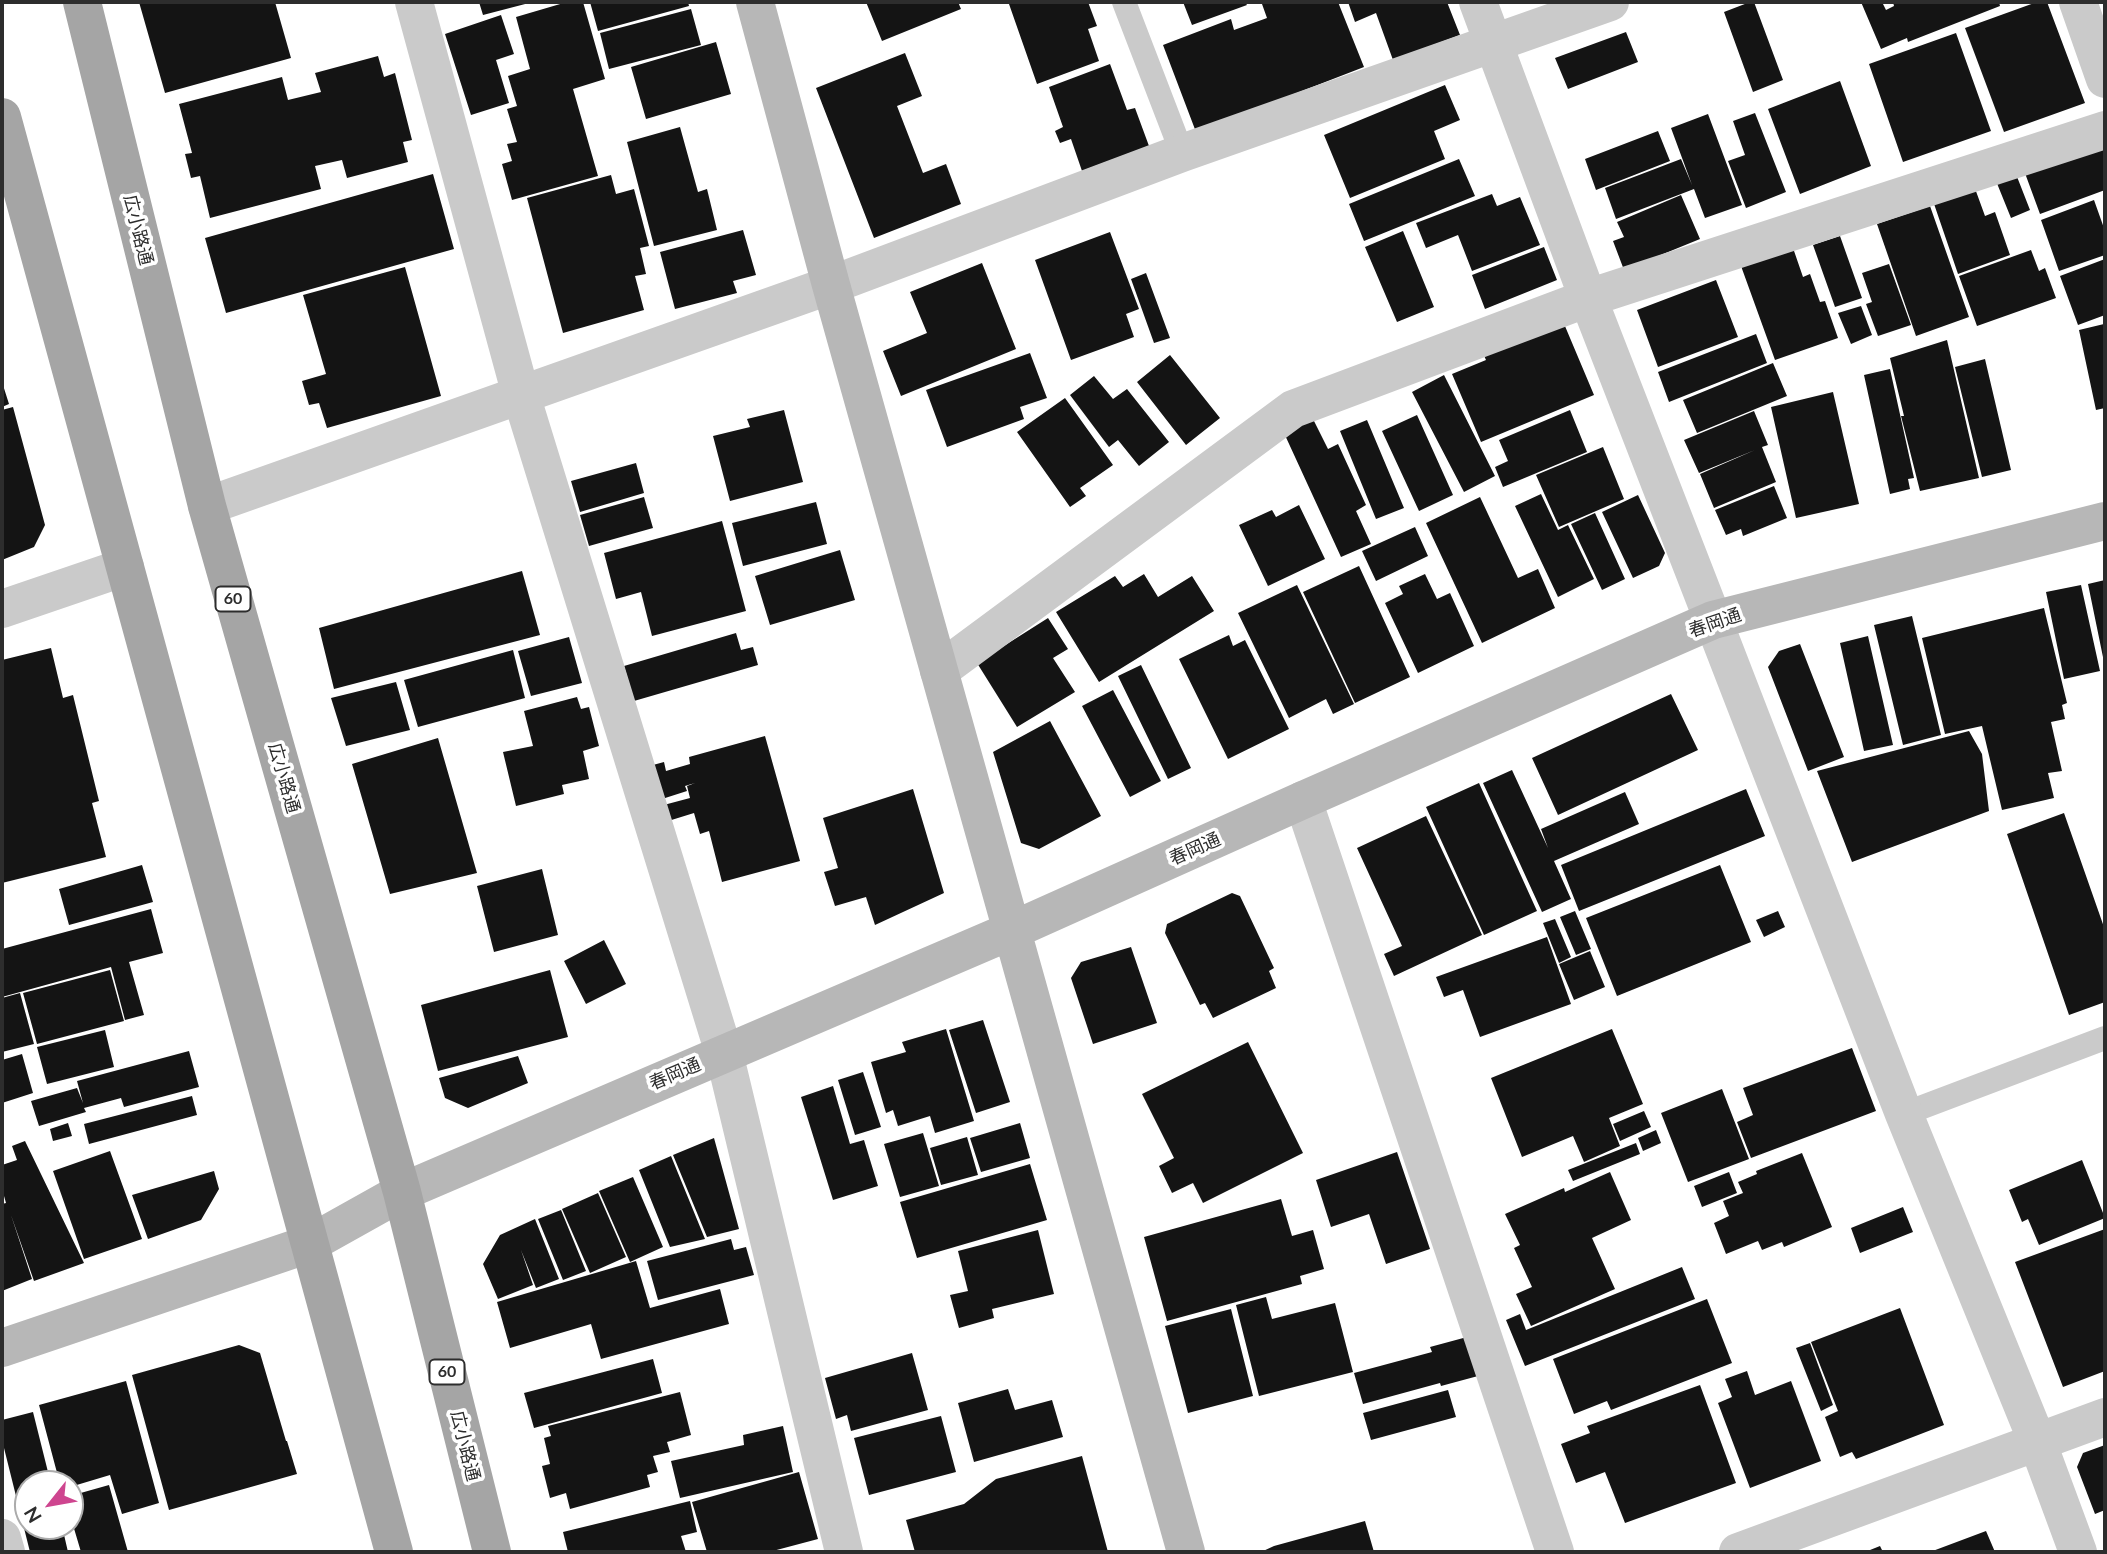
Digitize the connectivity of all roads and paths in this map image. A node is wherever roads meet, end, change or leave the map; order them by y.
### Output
1 (82, 2) edge
2 (414, 2) edge
3 (755, 2) edge
4 (1124, 2) edge
5 (1478, 2) edge
6 (1610, 2) edge
7 (2078, 2) edge
8 (1493, 44) junction
9 (2105, 79) edge
10 (2, 117) edge
11 (2105, 130) edge
12 (1182, 153) junction
13 (831, 285) junction
14 (1588, 298) junction
15 (521, 395) junction
16 (207, 506) junction
17 (2105, 522) edge
18 (125, 567) junction
19 (2, 609) edge
20 (1713, 620) junction
21 (939, 671) junction
22 (1303, 800) junction
23 (1013, 930) junction
24 (2105, 1038) edge
25 (724, 1053) junction
26 (1904, 1114) junction
27 (402, 1192) junction
28 (309, 1244) junction
29 (2, 1348) edge
30 (2105, 1417) edge
31 (2037, 1441) junction
32 (2, 1538) edge
33 (6, 1552) edge
34 (394, 1552) edge
35 (492, 1552) edge
36 (844, 1552) edge
37 (1186, 1552) edge
38 (1555, 1552) edge
39 (1738, 1552) edge
40 (2078, 1552) edge

1 - 16 main road, 広小路通 / 60
2 - 15 street
3 - 13 street
4 - 12 lane
5 - 8 street
6 - 8 street
7 - 9 street
8 - 12 street
8 - 14 street
10 - 18 main road
11 - 14 street
12 - 13 street
13 - 15 street
13 - 21 street
14 - 20 street
14 - 21 street
15 - 16 street
15 - 25 street
16 - 27 main road, 広小路通 / 60
17 - 20 street, 春岡通
18 - 19 street
18 - 28 main road
20 - 22 street, 春岡通
20 - 26 street
21 - 23 street
22 - 23 street, 春岡通
22 - 38 street
23 - 25 street, 春岡通
23 - 37 street
24 - 26 lane
25 - 27 street, 春岡通
25 - 36 street
26 - 31 street
27 - 28 street, 春岡通
27 - 35 main road, 広小路通 / 60
28 - 29 street, 春岡通
28 - 34 main road
30 - 31 street
31 - 39 street
31 - 40 street
32 - 33 street

